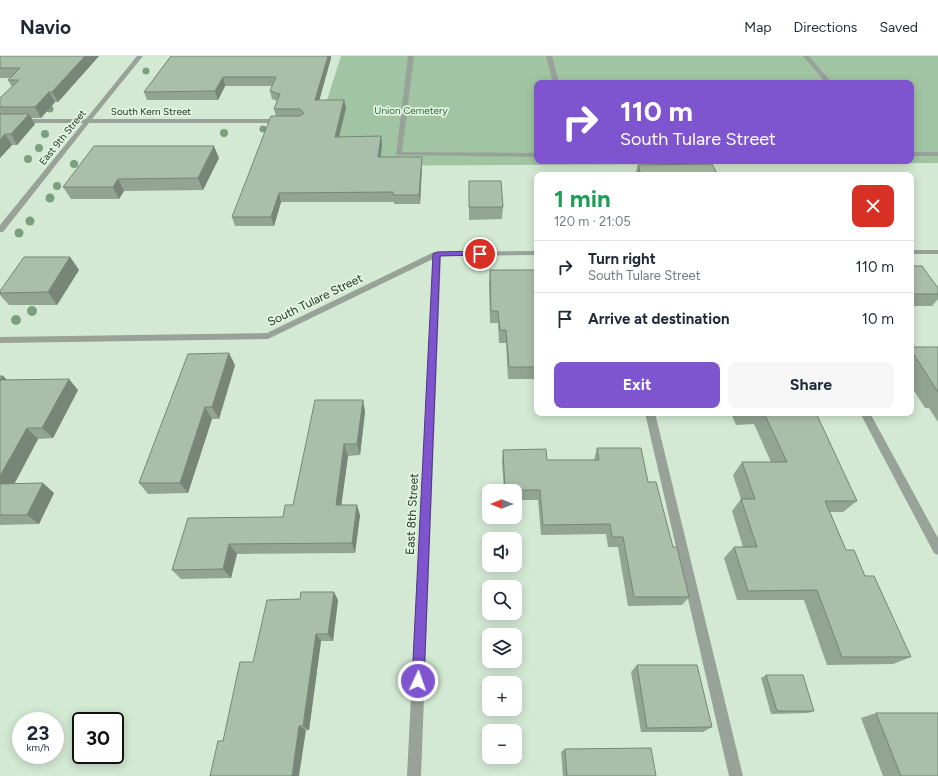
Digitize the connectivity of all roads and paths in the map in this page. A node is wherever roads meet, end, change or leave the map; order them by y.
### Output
1 (140, 56) edge
2 (411, 56) edge
3 (549, 56) edge
4 (806, 56) edge
5 (555, 80) edge
6 (826, 80) edge
7 (0, 121) edge
8 (88, 121) junction
9 (286, 121) edge
10 (914, 154) edge
11 (938, 154) edge
12 (534, 155) edge
13 (0, 230) edge
14 (914, 252) edge
15 (938, 252) edge
16 (534, 253) edge
17 (437, 254) junction
18 (0, 340) edge
19 (651, 416) edge
20 (867, 416) edge
21 (938, 549) edge
22 (414, 776) edge
23 (736, 776) edge

1 - 8 street, East 9th Street
2 - 12 street
3 - 5 street
4 - 6 street
7 - 8 street, South Kern Street
8 - 9 street, South Kern Street
8 - 13 street, East 9th Street
10 - 11 street
14 - 15 street
16 - 17 street, South Tulare Street
17 - 18 street, South Tulare Street
17 - 22 street, East 8th Street
19 - 23 street
20 - 21 street

